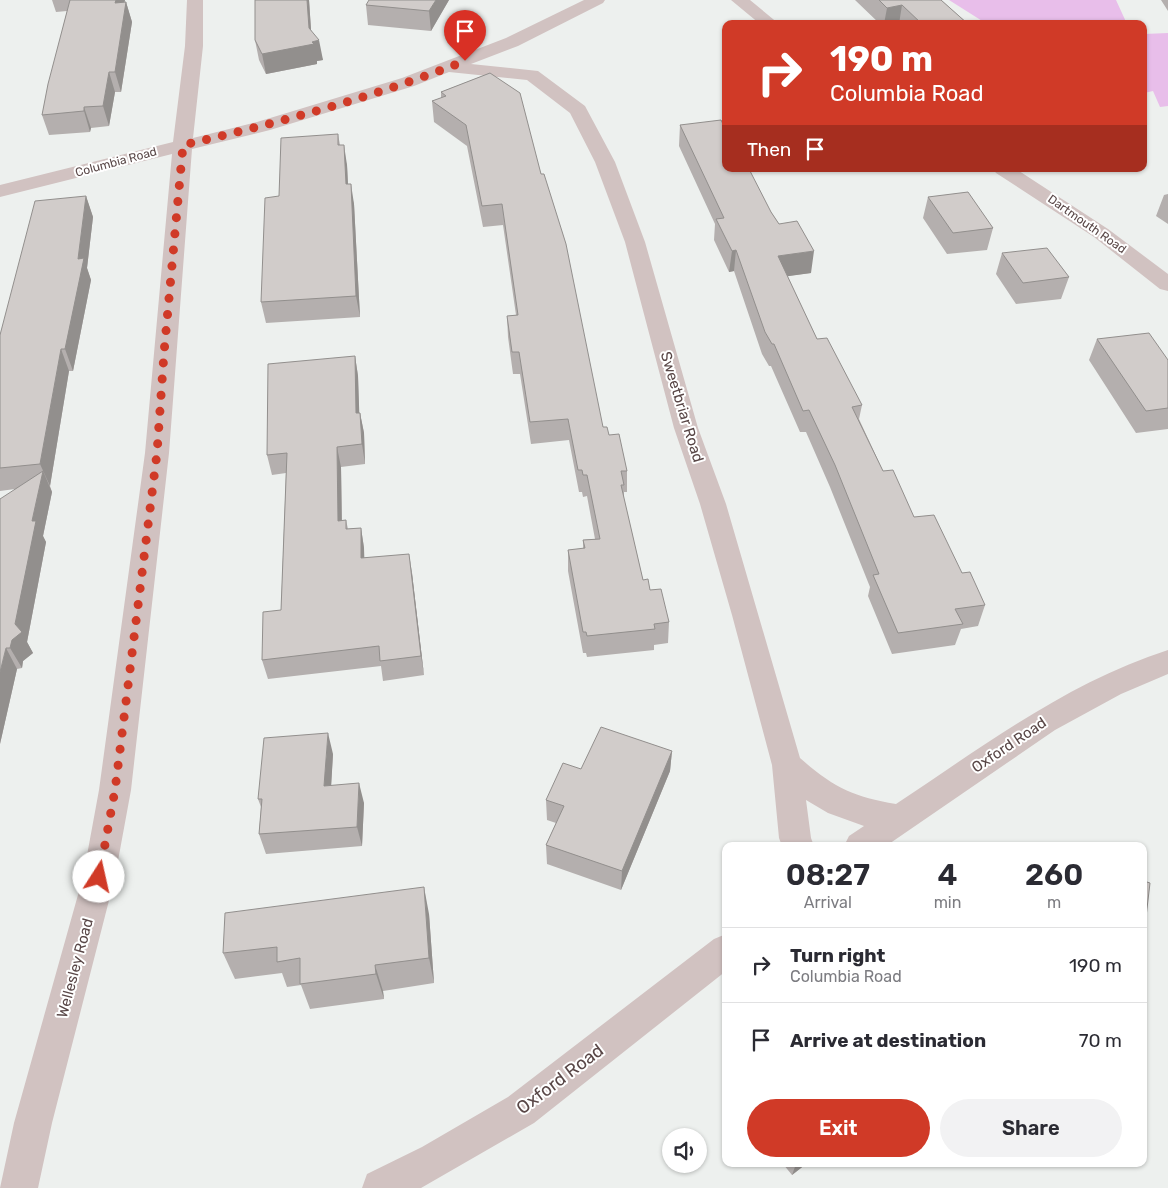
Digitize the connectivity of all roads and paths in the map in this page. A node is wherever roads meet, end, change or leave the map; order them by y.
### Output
1 (195, 0) edge
2 (597, 0) edge
3 (739, 0) edge
4 (766, 20) edge
5 (512, 42) junction
6 (449, 67) junction
7 (532, 75) junction
8 (183, 145) junction
9 (1008, 172) edge
10 (0, 191) edge
11 (1168, 284) edge
12 (1168, 661) edge
13 (788, 765) junction
14 (902, 819) junction
15 (796, 842) edge
16 (866, 842) edge
17 (722, 953) edge
18 (20, 1188) edge
19 (381, 1188) edge

1 - 8 street, Wellesley Road
2 - 5 street, Columbia Road
3 - 4 street
5 - 6 street, Columbia Road
5 - 7 street, Sweetbriar Road
6 - 7 street
6 - 8 street, Columbia Road
7 - 13 street, Sweetbriar Road
8 - 10 street, Columbia Road
8 - 18 street, Wellesley Road
9 - 11 street, Dartmouth Road
12 - 14 street, Oxford Road
13 - 14 street, Sweetbriar Road
13 - 15 street, Sweetbriar Road
14 - 16 street, Oxford Road
17 - 19 street, Oxford Road

